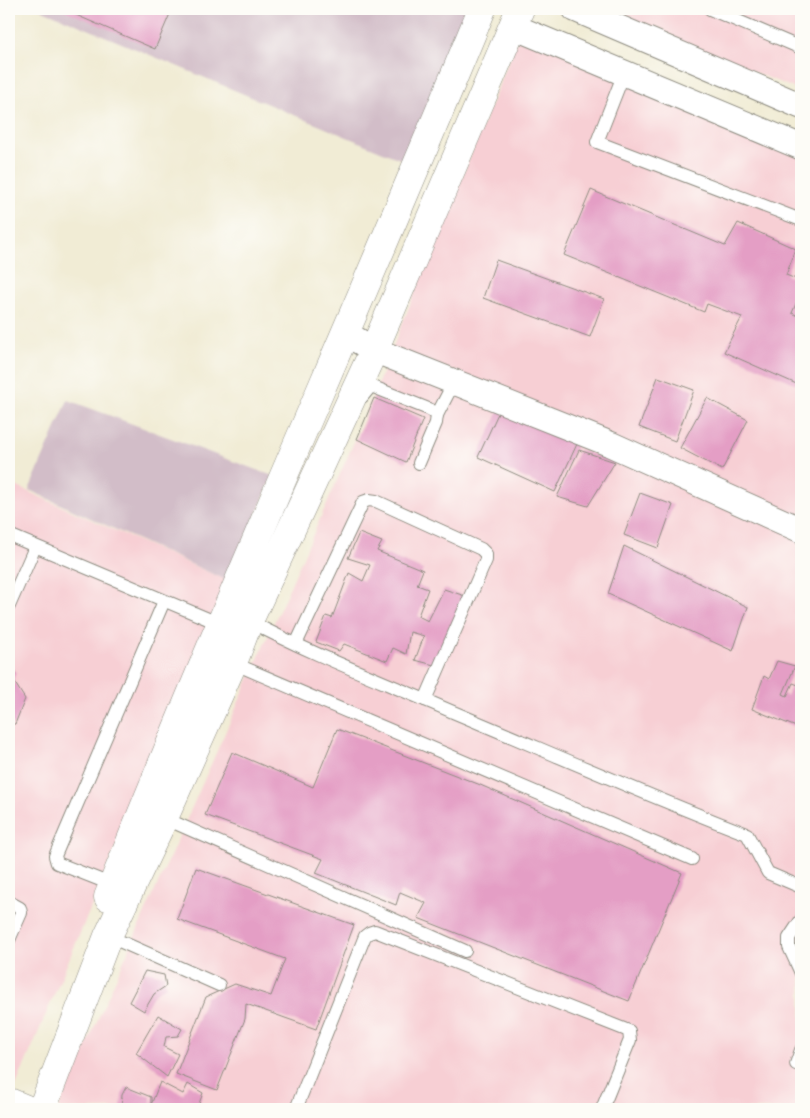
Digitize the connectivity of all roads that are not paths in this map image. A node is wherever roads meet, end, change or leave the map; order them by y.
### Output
1 (482, 9) edge
2 (575, 9) edge
3 (710, 9) edge
4 (516, 18) edge
5 (801, 48) edge
6 (624, 73) junction
7 (801, 106) edge
8 (436, 120) junction
9 (468, 133) junction
10 (801, 147) edge
11 (801, 220) edge
12 (345, 333) junction
13 (374, 350) junction
14 (454, 382) junction
15 (366, 384) junction
16 (437, 415) junction
17 (348, 429) dead end
18 (419, 463) dead end
19 (801, 530) edge
20 (9, 535) edge
21 (34, 547) junction
22 (164, 601) junction
23 (9, 606) edge
24 (248, 622) junction
25 (220, 624) junction
26 (296, 644) junction
27 (233, 663) junction
28 (426, 700) junction
29 (164, 818) junction
30 (692, 859) dead end
31 (113, 885) junction
32 (801, 887) edge
33 (9, 902) edge
34 (801, 920) edge
35 (108, 936) junction
36 (9, 940) edge
37 (465, 951) dead end
38 (801, 973) edge
39 (219, 985) dead end
40 (801, 1050) edge
41 (796, 1064) dead end
42 (25, 1108) edge
43 (296, 1109) edge
44 (602, 1109) edge

1 - 8 main road
2 - 7 street
3 - 5 lane
4 - 6 street
4 - 9 main road
6 - 10 street
6 - 11 lane
8 - 9 main road
8 - 12 main road
9 - 13 main road
12 - 13 street
12 - 25 main road
13 - 14 street
13 - 15 main road
14 - 16 lane
14 - 19 street
15 - 16 lane
15 - 17 lane
15 - 24 main road
16 - 18 lane
20 - 21 lane
21 - 22 lane
21 - 23 lane
22 - 25 lane
22 - 31 lane
24 - 26 lane
24 - 27 main road
25 - 31 main road
26 - 28 lane
26 - 28 lane
27 - 29 main road
27 - 30 lane
28 - 32 lane
29 - 35 main road
29 - 37 lane
31 - 42 main road
33 - 36 lane
34 - 38 lane
35 - 39 lane
35 - 42 main road
40 - 41 lane
43 - 44 lane

